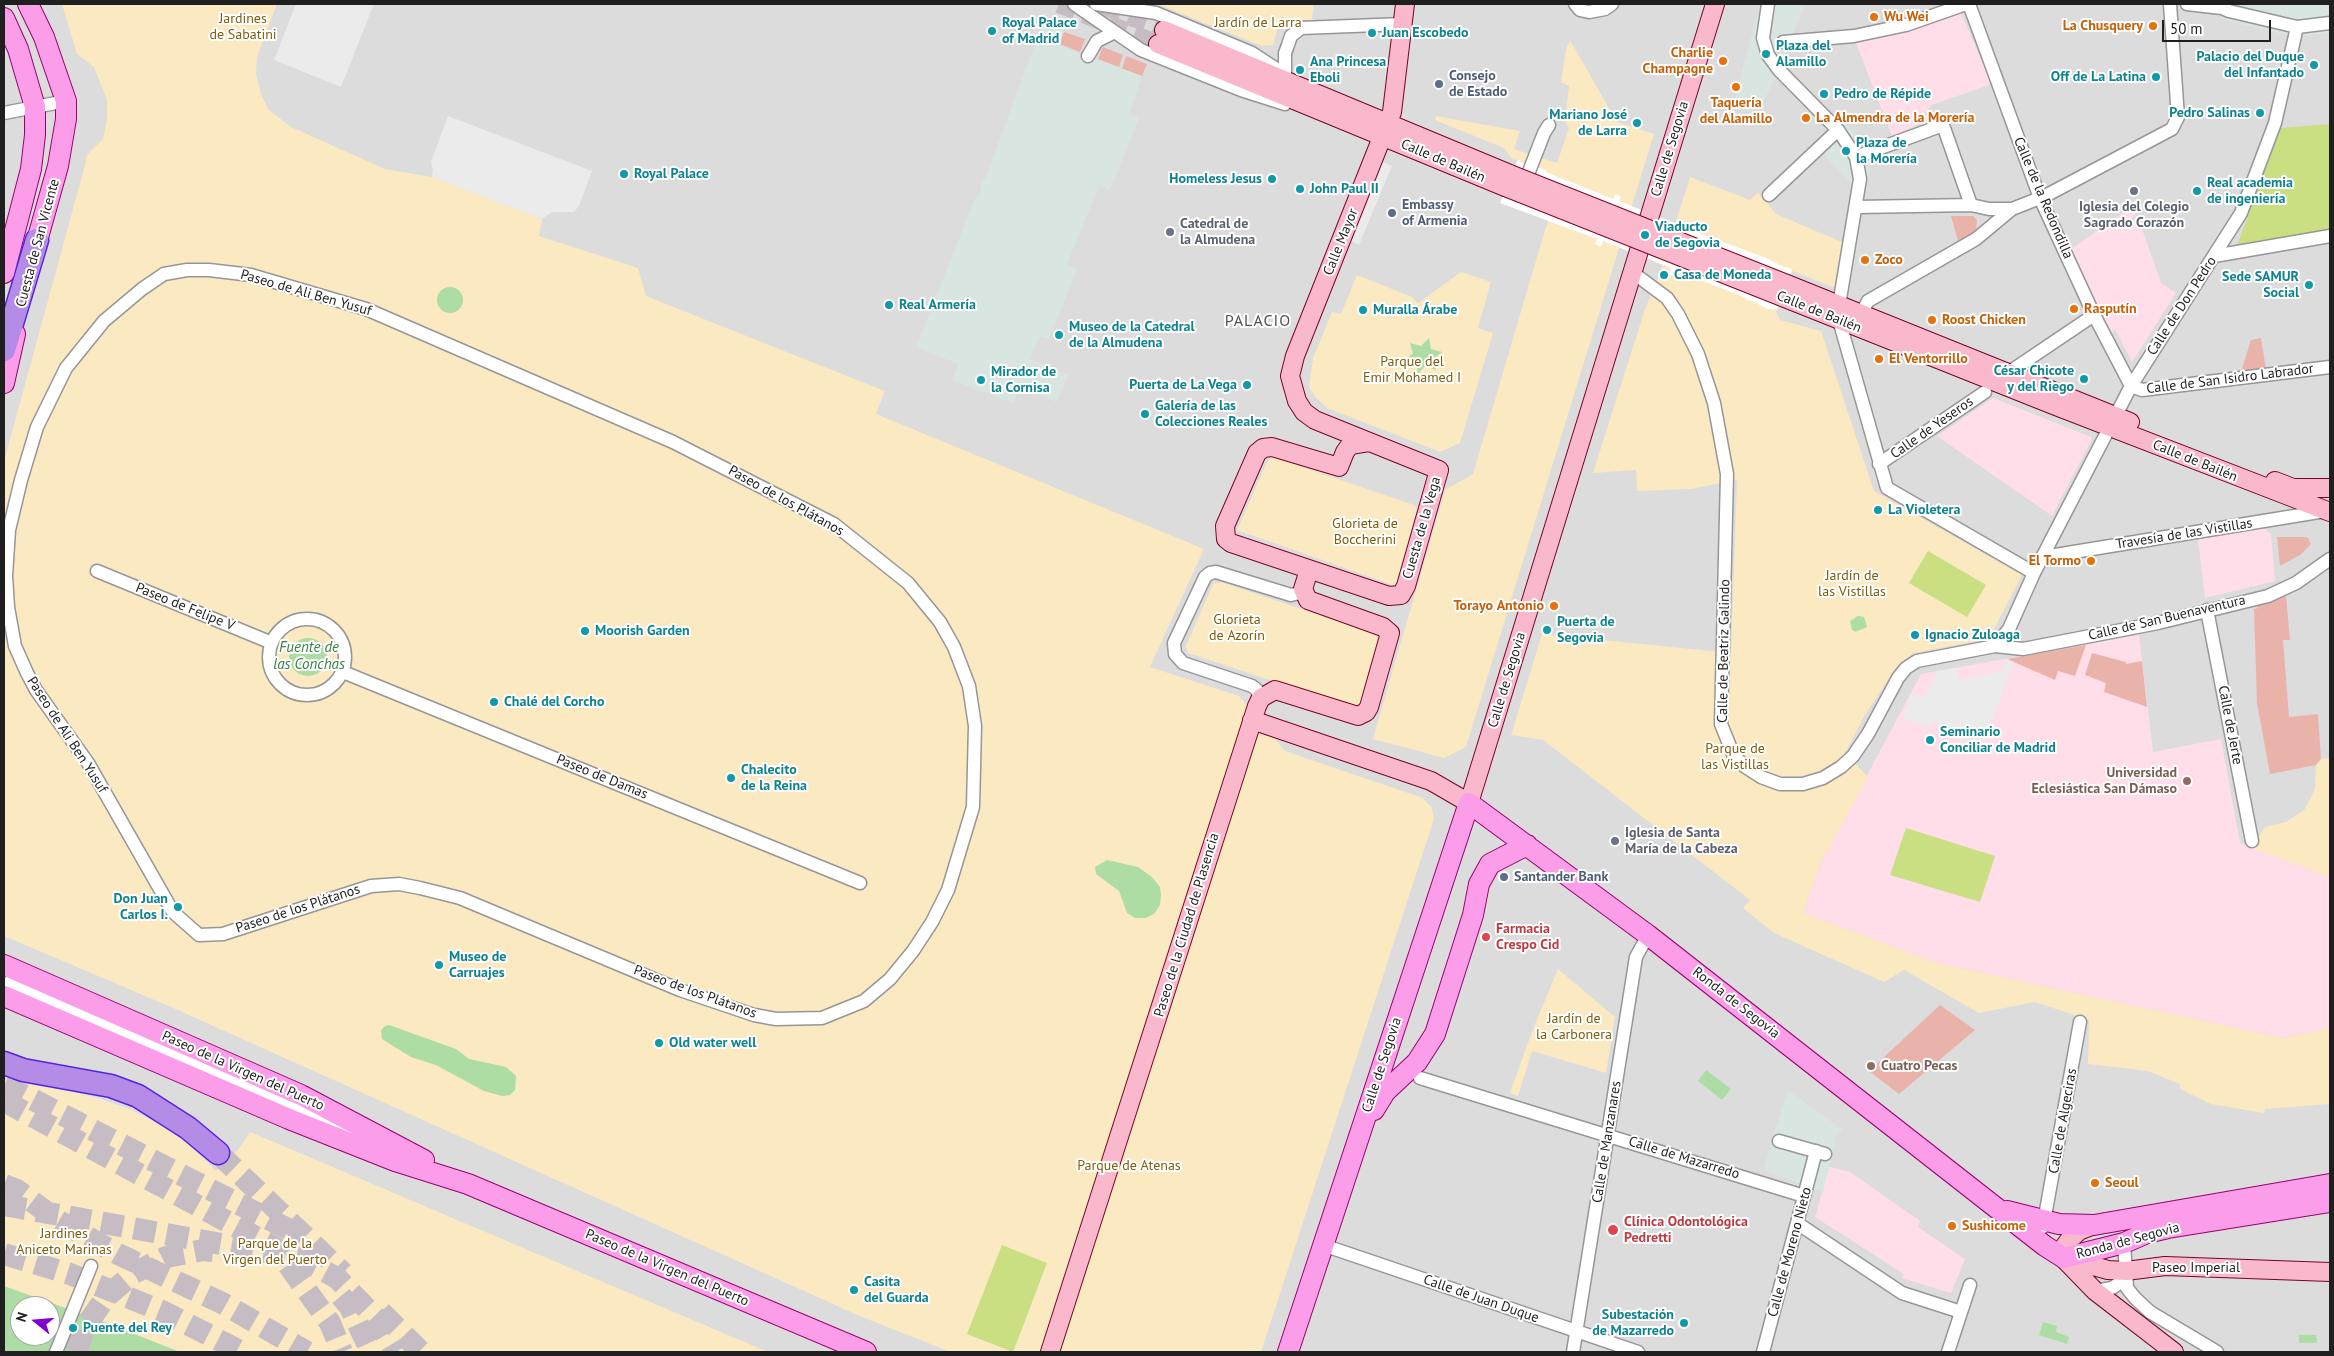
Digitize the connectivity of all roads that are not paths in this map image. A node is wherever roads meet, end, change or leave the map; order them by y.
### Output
1 (28, 4) edge
2 (1074, 4) edge
3 (1096, 4) edge
4 (1406, 4) edge
5 (1612, 4) edge
6 (1715, 4) edge
7 (1768, 4) edge
8 (1967, 4) edge
9 (2186, 4) edge
10 (1578, 7) edge
11 (2170, 7) edge
12 (2227, 8) edge
13 (4, 18) edge
14 (2330, 23) edge
15 (1403, 24) junction
16 (2298, 27) junction
17 (1115, 32) junction
18 (1161, 37) tunnel mouth
19 (1783, 42) dead end
20 (1088, 56) dead end
21 (1285, 75) junction
22 (66, 102) junction
23 (35, 107) junction
24 (4, 113) edge
25 (1352, 117) junction
26 (1549, 125) dead end
27 (1385, 130) junction
28 (1838, 130) junction
29 (1856, 157) junction
30 (1769, 195) dead end
31 (2040, 198) junction
32 (1518, 200) dead end
33 (1971, 205) junction
34 (1856, 207) junction
35 (2012, 209) junction
36 (2330, 236) edge
37 (37, 240) junction
38 (2214, 256) junction
39 (1632, 272) junction
40 (4, 273) edge
41 (1839, 312) junction
42 (1860, 314) junction
43 (2094, 315) junction
44 (434, 338) joint
45 (4, 350) edge
46 (2330, 367) edge
47 (2008, 373) junction
48 (4, 383) edge
49 (2131, 386) junction
50 (1293, 392) joint
51 (1985, 392) dead end
52 (2113, 422) junction
53 (1328, 425) junction
54 (1369, 442) junction
55 (1345, 452) junction
56 (1880, 464) junction
57 (2330, 488) edge
58 (2291, 493) junction
59 (2328, 512) edge
60 (2043, 557) junction
61 (2330, 559) edge
62 (1309, 570) junction
63 (97, 571) dead end
64 (2034, 573) junction
65 (1303, 589) junction
66 (2207, 610) junction
67 (272, 643) junction
68 (1995, 646) junction
69 (342, 672) junction
70 (1254, 713) junction
71 (1469, 803) junction
72 (2252, 841) dead end
73 (1527, 845) junction
74 (860, 883) dead end
75 (1648, 934) junction
76 (200, 935) joint
77 (6, 976) edge
78 (2080, 1022) dead end
79 (4, 1063) edge
80 (1420, 1078) dead end
81 (1360, 1132) junction
82 (1608, 1135) junction
83 (1779, 1141) dead end
84 (218, 1153) tunnel mouth
85 (468, 1184) junction
86 (2330, 1184) edge
87 (1804, 1196) junction
88 (2330, 1202) edge
89 (2000, 1209) junction
90 (2044, 1221) junction
91 (1797, 1223) junction
92 (2094, 1225) junction
93 (2124, 1244) junction
94 (1323, 1245) junction
95 (2046, 1246) junction
96 (2064, 1258) junction
97 (91, 1266) dead end
98 (2330, 1272) edge
99 (2125, 1275) junction
100 (1970, 1285) dead end
101 (2095, 1291) junction
102 (1961, 1312) junction
103 (1576, 1331) junction
104 (56, 1352) edge
105 (866, 1352) edge
106 (1050, 1352) edge
107 (1288, 1352) edge
108 (1573, 1352) edge
109 (1638, 1352) edge
110 (1763, 1352) edge
111 (1948, 1352) edge
112 (2174, 1352) edge
113 (2217, 1352) edge

1 - 22 main road, Cuesta de San Vicente
2 - 17 street, Calle de Bailén
3 - 21 street, Calle de Bailén
4 - 15 street, Calle Mayor
5 - 10 street
6 - 39 street, Calle de Segovia
7 - 28 street
8 - 19 street
8 - 31 street, Calle de la Redondilla
9 - 12 street
11 - 31 street
12 - 16 street
13 - 23 main road, Cuesta de San Vicente
14 - 16 street
15 - 21 street
15 - 27 street, Calle Mayor
16 - 38 street, Calle de Don Pedro
17 - 20 street
17 - 25 street, Calle de Bailén
18 - 25 street, Calle de Bailén
21 - 25 street, Calle de Bailén
22 - 23 street
22 - 37 main road, Cuesta de San Vicente
23 - 24 street
23 - 40 main road, Cuesta de San Vicente
25 - 27 street, Calle de Bailén
26 - 32 street
27 - 41 street, Calle de Bailén, bridge
27 - 50 street, Calle Mayor
28 - 29 street
28 - 30 street
29 - 33 street
29 - 34 street
31 - 35 street
31 - 43 street, Calle de la Redondilla
33 - 34 street
33 - 35 street
34 - 41 street
35 - 42 street
36 - 38 street
37 - 45 highway
37 - 48 main road, Cuesta de San Vicente
38 - 49 street, Calle de Don Pedro
39 - 68 street, Calle de Beatriz Galindo
39 - 71 street, Calle de Segovia
41 - 42 street, Calle de Bailén
41 - 52 street, Calle de Bailén
41 - 56 street
42 - 47 street, Calle de Bailén
43 - 47 street
43 - 49 street, Calle de la Redondilla
44 - 76 street, Paseo de Ali Ben Yusuf
44 - 76 street, Paseo de los Plátanos
46 - 49 street, Calle de San Isidro Labrador
47 - 52 street, Calle de Bailén
49 - 52 street, Calle de Don Pedro
50 - 53 street, Cuesta de la Vega
51 - 56 street, Calle de Yeseros
52 - 58 street, Calle de Bailén
52 - 60 street, Calle de Don Pedro
53 - 54 street, Cuesta de la Vega
53 - 55 street, Cuesta de la Vega
54 - 55 street, Cuesta de la Vega
54 - 62 street, Cuesta de la Vega
55 - 62 street, Cuesta de la Vega
56 - 64 street
57 - 58 street
58 - 59 street, Calle de Bailén
59 - 60 street, Travesía de las Vistillas
60 - 64 street, Calle de Don Pedro
61 - 66 street, Calle de San Buenaventura
62 - 65 street
63 - 67 street, Paseo de Felipe V
64 - 68 street, Calle de Don Pedro
65 - 70 street
65 - 70 street
66 - 68 street, Calle de San Buenaventura
66 - 72 street, Calle de Jerte
67 - 69 street
67 - 69 street
69 - 74 street, Paseo de Damas
70 - 71 street
70 - 106 street, Paseo de la Ciudad de Plasencia
71 - 73 main road, Ronda de Segovia
71 - 81 main road, Calle de Segovia
73 - 75 main road, Ronda de Segovia
73 - 81 main road
75 - 82 street, Calle de Manzanares
75 - 89 main road, Ronda de Segovia
77 - 85 main road, Paseo de la Virgen del Puerto
77 - 85 main road, Paseo de la Virgen del Puerto
78 - 90 street, Calle de Algeciras
79 - 84 highway
80 - 82 street, Calle de Mazarredo
81 - 94 main road, Calle de Segovia
82 - 87 street, Calle de Mazarredo
82 - 103 street, Calle de Manzanares
83 - 87 street, Calle de Moreno Nieto
85 - 105 main road, Paseo de la Virgen del Puerto
86 - 92 main road, Ronda de Segovia
87 - 91 street, Calle de Moreno Nieto
88 - 93 main road, Ronda de Segovia
89 - 90 main road, Ronda de Segovia
89 - 95 main road, Ronda de Segovia
90 - 92 main road, Ronda de Segovia
90 - 95 street, Calle de Algeciras
91 - 102 street
91 - 110 street, Calle de Moreno Nieto
92 - 96 street
93 - 96 main road, Ronda de Segovia
93 - 99 street
94 - 103 street, Calle de Juan Duque
94 - 107 main road, Calle de Segovia
95 - 96 main road, Ronda de Segovia
96 - 99 street, Paseo Imperial
96 - 101 street
97 - 104 street
98 - 99 street, Paseo Imperial
99 - 101 street
99 - 113 street
100 - 102 street
101 - 112 street
102 - 111 street
103 - 108 street, Calle de Manzanares
103 - 109 street, Calle de Juan Duque

